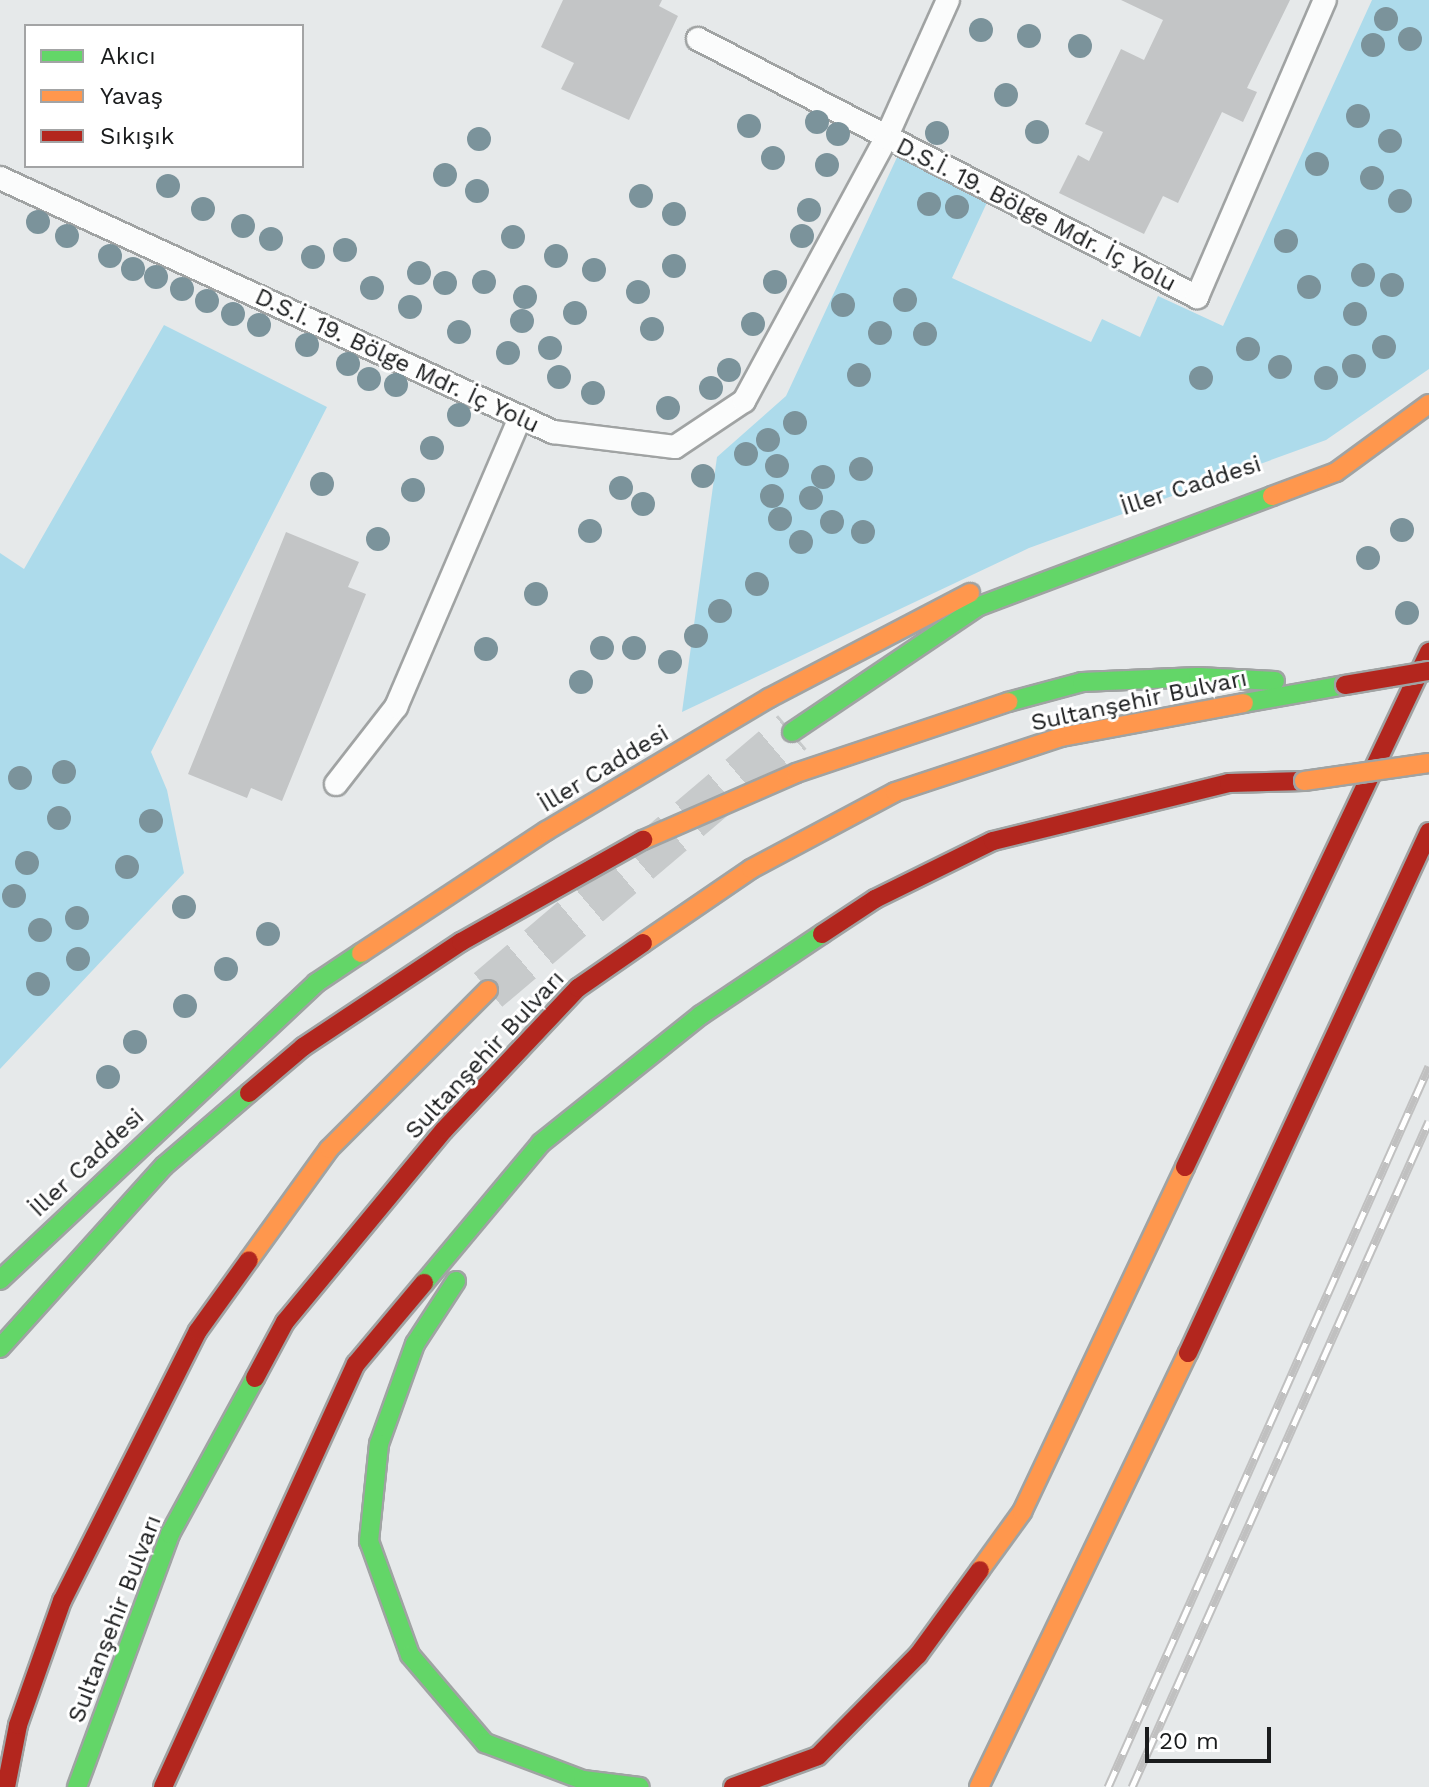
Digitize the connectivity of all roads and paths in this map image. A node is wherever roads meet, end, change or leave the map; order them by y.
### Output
1 (948, 0) edge
2 (1325, 0) edge
3 (698, 39) dead end
4 (886, 138) junction
5 (0, 178) edge
6 (1429, 404) edge
7 (520, 417) junction
8 (1336, 472) junction
9 (1429, 652) edge
10 (1429, 671) edge
11 (1345, 685) junction
12 (792, 732) tunnel mouth
13 (1429, 763) edge
14 (336, 784) dead end
15 (1429, 832) edge
16 (488, 990) tunnel mouth
17 (607, 1090) junction
18 (551, 1163) dead end
19 (465, 1266) dead end
20 (0, 1280) edge
21 (0, 1348) edge
22 (429, 1677) junction
23 (483, 1760) dead end
24 (6, 1787) edge
25 (77, 1787) edge
26 (163, 1787) edge
27 (640, 1787) edge
28 (733, 1787) edge
29 (979, 1787) edge

1 - 4 lane, D.S.İ. 19. Bölge Mdr. İç Yolu
2 - 4 lane, D.S.İ. 19. Bölge Mdr. İç Yolu
3 - 4 lane, D.S.İ. 19. Bölge Mdr. İç Yolu
4 - 7 lane, D.S.İ. 19. Bölge Mdr. İç Yolu
5 - 7 lane, D.S.İ. 19. Bölge Mdr. İç Yolu
6 - 8 main road
7 - 14 lane
8 - 12 main road
8 - 20 main road, İller Caddesi
9 - 28 main road
10 - 11 main road, Sultanşehir Bulvarı, bridge
11 - 21 main road
11 - 25 main road, Sultanşehir Bulvarı
13 - 17 main road, bridge
15 - 29 main road
16 - 24 main road
17 - 18 main road
17 - 26 main road
19 - 22 main road
22 - 23 main road
22 - 27 main road

